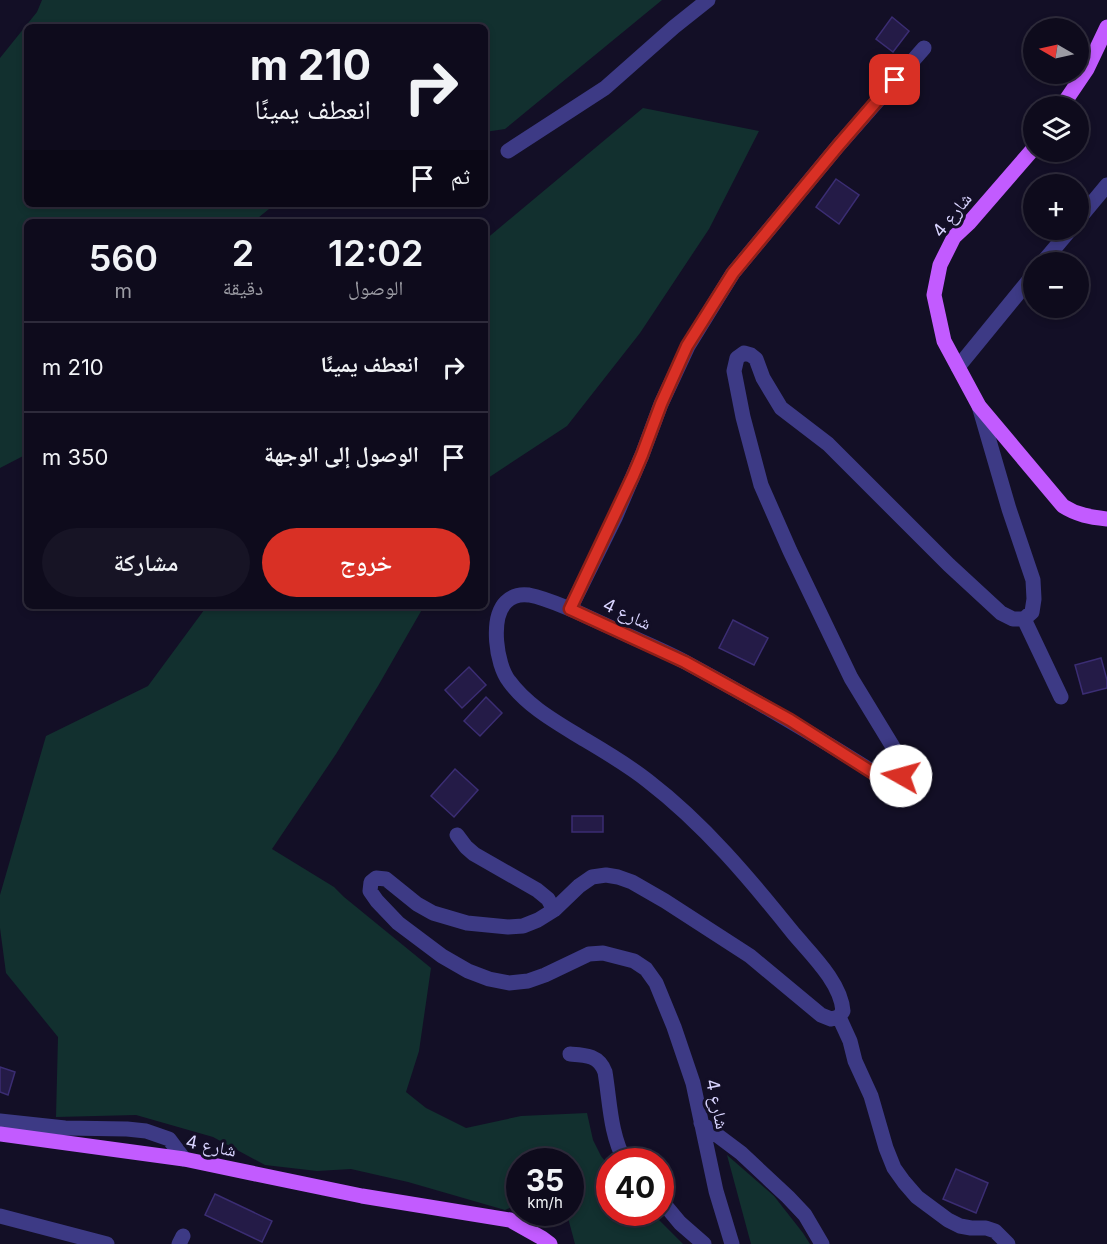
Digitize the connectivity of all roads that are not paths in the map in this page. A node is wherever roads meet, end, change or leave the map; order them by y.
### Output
1 (708, 0) edge
2 (1107, 27) edge
3 (924, 48) dead end
4 (1069, 96) edge
5 (508, 151) dead end
6 (1023, 161) edge
7 (1107, 185) edge
8 (1089, 207) edge
9 (1062, 240) edge
10 (1051, 252) edge
11 (1023, 287) edge
12 (958, 367) junction
13 (979, 406) junction
14 (1107, 519) edge
15 (570, 609) junction
16 (1024, 619) junction
17 (1061, 697) dead end
18 (457, 835) dead end
19 (554, 910) junction
20 (839, 1017) junction
21 (570, 1054) dead end
22 (0, 1121) edge
23 (701, 1123) junction
24 (0, 1134) edge
25 (619, 1148) edge
26 (184, 1159) junction
27 (674, 1215) edge
28 (0, 1216) edge
29 (107, 1244) edge
30 (550, 1244) edge
31 (704, 1244) edge
32 (732, 1244) edge
33 (822, 1244) edge
34 (1008, 1244) edge

1 - 5 street
2 - 4 main road
3 - 15 street
6 - 12 main road, شارع 4
7 - 8 street
9 - 10 street
11 - 12 street
12 - 13 main road, شارع 4
13 - 14 main road
13 - 16 street, شارع 4
15 - 16 street, شارع 4
15 - 20 street, شارع 4
16 - 17 street
18 - 19 street
19 - 20 street, شارع 4
19 - 23 street, شارع 4
20 - 34 street
21 - 25 street
22 - 26 street
23 - 32 street, شارع 4
23 - 33 street
24 - 26 main road, شارع 4
26 - 30 main road, شارع 4
27 - 31 street
28 - 29 street

